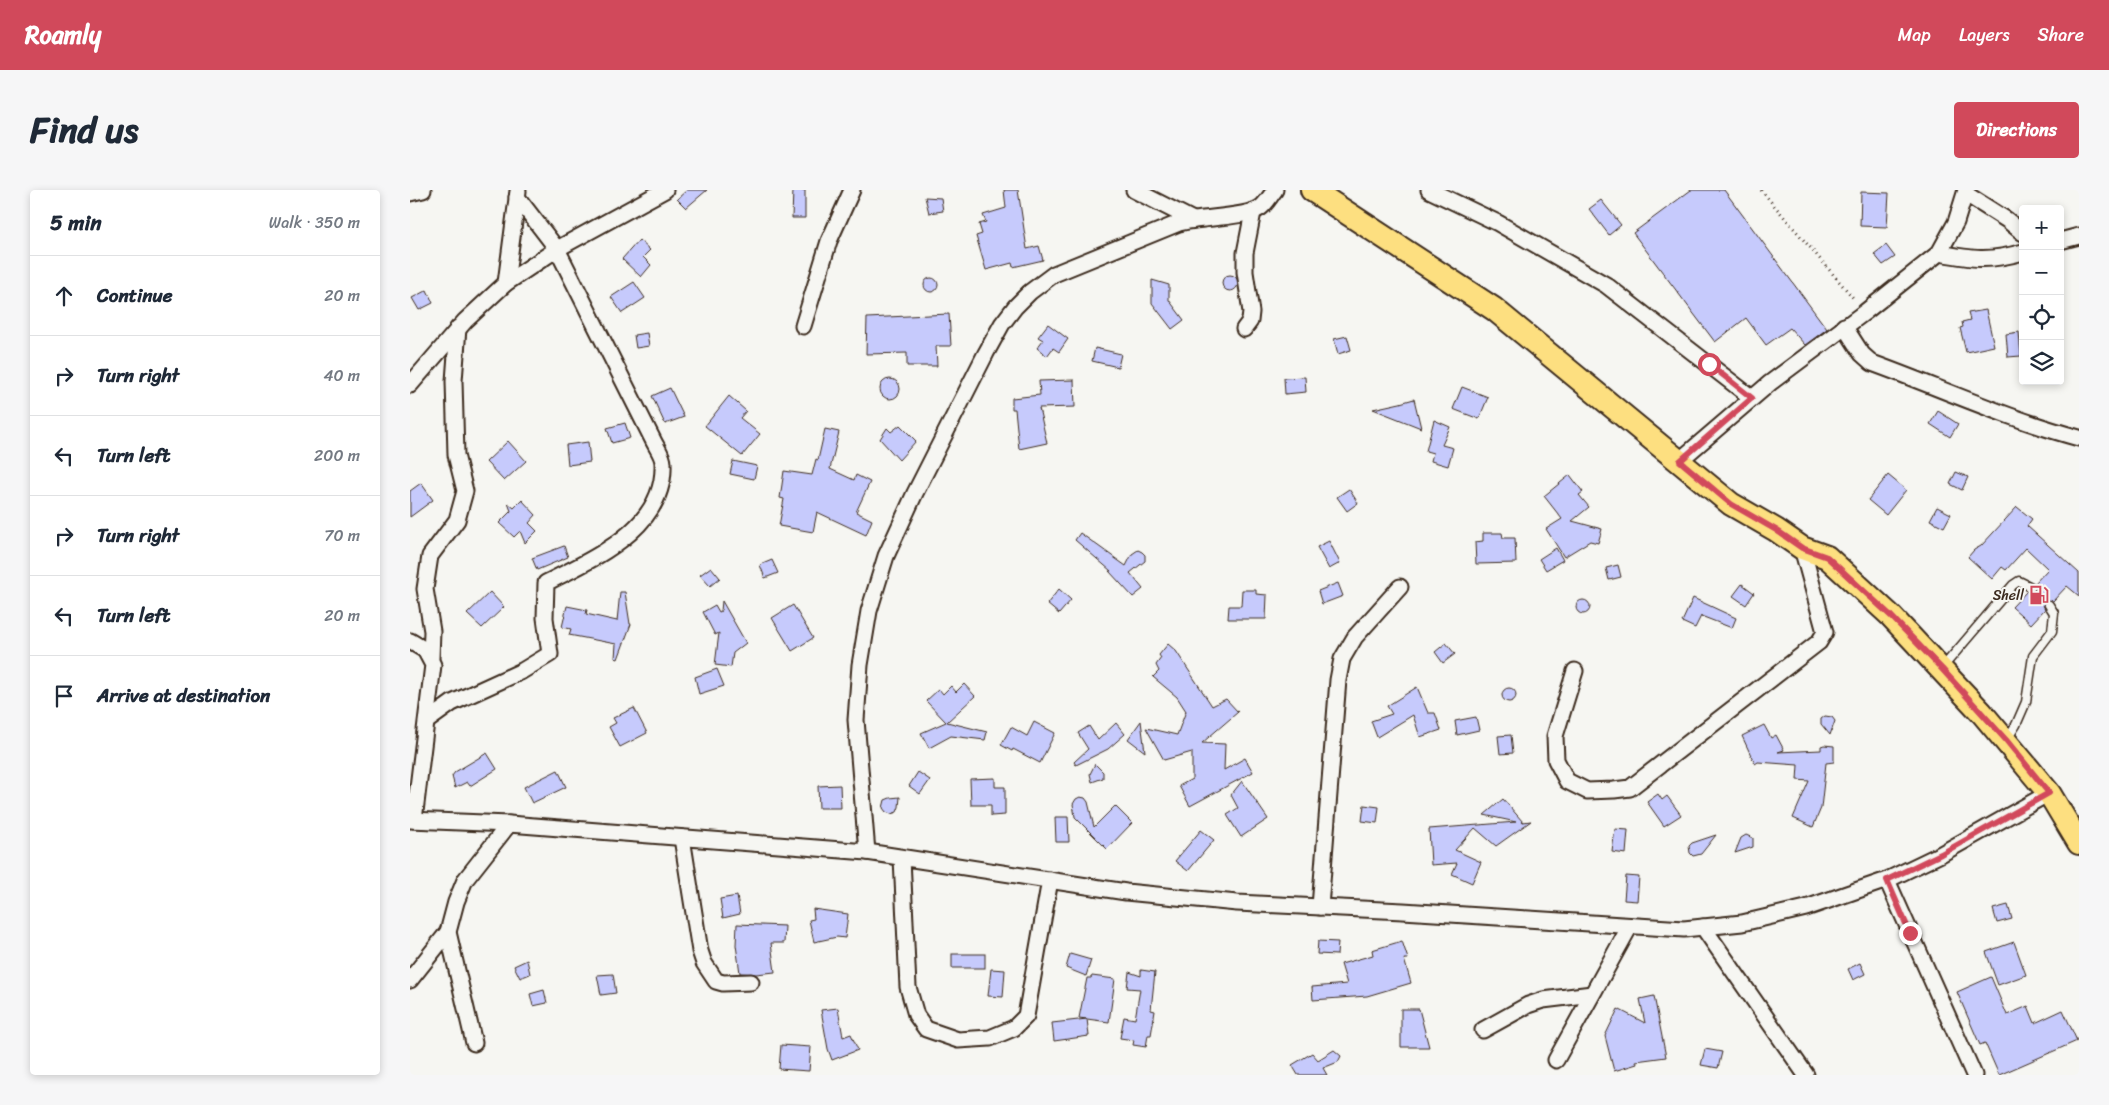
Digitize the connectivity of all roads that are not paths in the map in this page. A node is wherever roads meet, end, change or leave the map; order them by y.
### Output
1 (423, 190) edge
2 (665, 190) edge
3 (852, 190) edge
4 (1134, 190) edge
5 (1275, 190) edge
6 (1312, 190) edge
7 (1429, 190) edge
8 (1966, 192) edge
9 (410, 193) edge
10 (518, 194) edge
11 (1252, 212) junction
12 (1193, 220) junction
13 (2019, 230) edge
14 (2079, 236) edge
15 (2064, 240) edge
16 (557, 249) junction
17 (1939, 253) junction
18 (2019, 253) edge
19 (506, 283) junction
20 (804, 326) dead end
21 (1844, 326) junction
22 (458, 328) junction
23 (1244, 329) dead end
24 (410, 385) edge
25 (1752, 398) junction
26 (2079, 438) edge
27 (1680, 461) junction
28 (1802, 548) junction
29 (1400, 587) dead end
30 (2031, 587) dead end
31 (2049, 605) dead end
32 (410, 641) edge
33 (431, 658) junction
34 (1942, 669) junction
35 (1575, 671) dead end
36 (426, 721) junction
37 (2006, 740) junction
38 (2049, 793) junction
39 (412, 820) edge
40 (509, 824) junction
41 (682, 838) junction
42 (2079, 843) edge
43 (867, 852) junction
44 (902, 858) junction
45 (1050, 880) junction
46 (1887, 880) junction
47 (1320, 907) junction
48 (1630, 926) junction
49 (1703, 927) junction
50 (448, 932) junction
51 (410, 980) edge
52 (751, 982) dead end
53 (1592, 994) junction
54 (1483, 1030) dead end
55 (474, 1043) dead end
56 (1556, 1060) dead end
57 (1806, 1075) edge
58 (1974, 1075) edge

1 - 9 street
2 - 16 street
3 - 20 street
4 - 12 street
5 - 11 street
6 - 27 main road
7 - 25 street
8 - 13 street
8 - 17 street
10 - 16 street
10 - 19 street
11 - 12 street
11 - 23 street
12 - 43 street
14 - 15 street
16 - 19 street
16 - 36 street
17 - 18 street
17 - 21 street
19 - 22 street
21 - 25 street
21 - 26 street
22 - 24 street
22 - 33 street
25 - 27 street
27 - 28 main road
28 - 34 main road
28 - 35 street
29 - 47 street
30 - 34 lane
31 - 37 lane
32 - 33 street
33 - 36 street
34 - 37 main road
36 - 39 street
37 - 38 main road
38 - 42 main road
38 - 46 street
39 - 40 street
40 - 41 street
40 - 50 street
41 - 43 street
41 - 52 street
43 - 44 street
44 - 45 street
44 - 45 street
45 - 47 street
46 - 49 street
46 - 58 street
47 - 48 street
48 - 49 street
48 - 53 street
49 - 57 street
50 - 51 street
50 - 55 street
53 - 54 street
53 - 56 street

